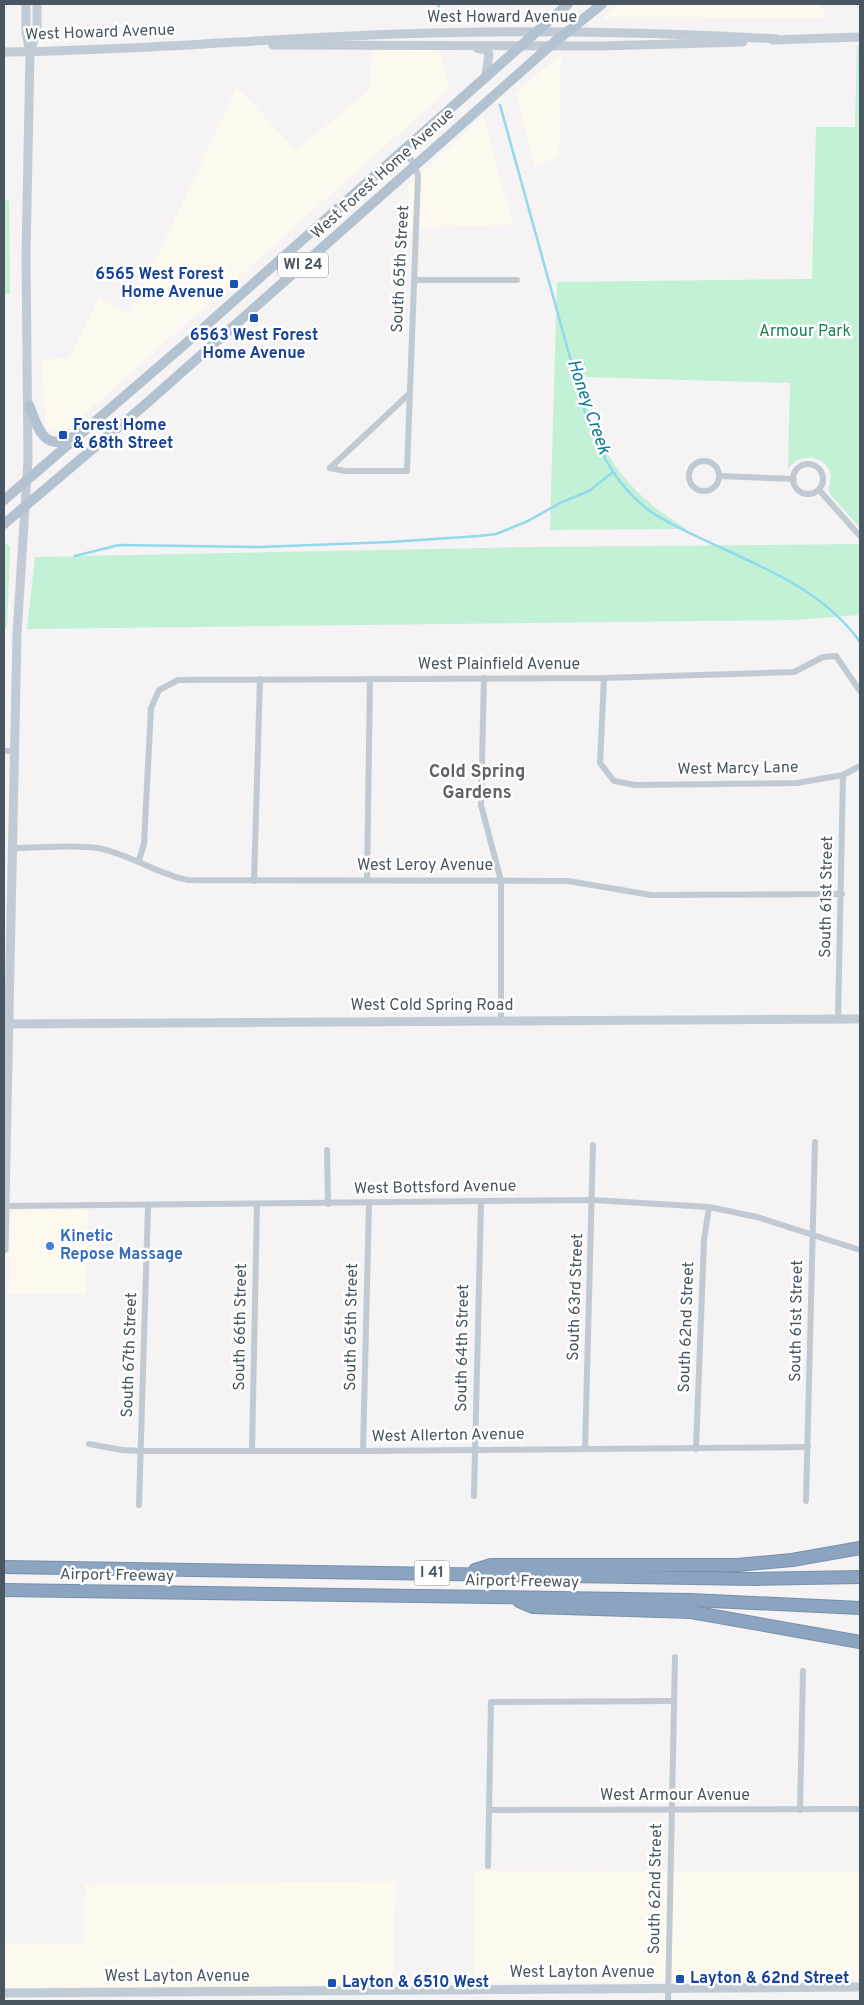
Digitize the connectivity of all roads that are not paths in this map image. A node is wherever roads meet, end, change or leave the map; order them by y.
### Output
1 (26, 4) edge
2 (37, 4) edge
3 (568, 4) edge
4 (602, 4) edge
5 (534, 33) junction
6 (566, 33) junction
7 (860, 37) edge
8 (777, 40) junction
9 (228, 44) junction
10 (467, 45) junction
11 (551, 45) junction
12 (520, 46) junction
13 (4, 52) edge
14 (30, 52) junction
15 (486, 76) junction
16 (402, 149) junction
17 (415, 165) junction
18 (414, 280) junction
19 (517, 280) dead end
20 (409, 394) junction
21 (29, 405) junction
22 (82, 432) junction
23 (719, 476) junction
24 (794, 479) junction
25 (28, 480) junction
26 (819, 490) junction
27 (4, 500) edge
28 (26, 506) junction
29 (4, 524) edge
30 (860, 536) edge
31 (484, 678) junction
32 (604, 678) junction
33 (260, 679) junction
34 (370, 679) junction
35 (860, 691) edge
36 (4, 751) edge
37 (15, 751) junction
38 (860, 766) edge
39 (843, 775) junction
40 (13, 848) junction
41 (139, 860) junction
42 (367, 879) junction
43 (254, 881) junction
44 (501, 881) junction
45 (842, 894) junction
46 (838, 1019) junction
47 (860, 1019) edge
48 (501, 1021) junction
49 (6, 1024) edge
50 (814, 1142) dead end
51 (593, 1146) dead end
52 (327, 1150) dead end
53 (592, 1200) junction
54 (480, 1201) junction
55 (369, 1203) junction
56 (257, 1204) junction
57 (328, 1204) junction
58 (4, 1206) edge
59 (148, 1206) junction
60 (709, 1207) junction
61 (813, 1235) junction
62 (4, 1249) edge
63 (860, 1250) edge
64 (89, 1444) dead end
65 (808, 1447) junction
66 (585, 1448) junction
67 (475, 1449) junction
68 (696, 1449) junction
69 (252, 1450) junction
70 (141, 1451) junction
71 (363, 1451) junction
72 (474, 1496) dead end
73 (806, 1501) dead end
74 (139, 1505) dead end
75 (860, 1548) edge
76 (4, 1567) edge
77 (467, 1573) junction
78 (860, 1577) edge
79 (4, 1590) edge
80 (512, 1598) junction
81 (860, 1608) edge
82 (860, 1642) edge
83 (675, 1657) dead end
84 (802, 1671) dead end
85 (673, 1701) junction
86 (489, 1810) junction
87 (672, 1810) junction
88 (800, 1810) junction
89 (860, 1810) edge
90 (488, 1866) dead end
91 (860, 1987) edge
92 (668, 1988) junction
93 (4, 1993) edge
94 (668, 2001) edge

1 - 14 street
2 - 14 street
3 - 5 main road, West Forest Home Avenue / WI 24
4 - 6 main road, West Forest Home Avenue / WI 24
5 - 6 street, West Howard Avenue
5 - 9 street, West Howard Avenue
5 - 12 main road, West Forest Home Avenue / WI 24
6 - 8 street, West Howard Avenue
6 - 11 main road, West Forest Home Avenue / WI 24
7 - 8 street, West Howard Avenue
8 - 11 street, West Howard Avenue
9 - 10 street, West Howard Avenue
9 - 14 street, West Howard Avenue
10 - 12 street, West Howard Avenue
10 - 15 street
11 - 12 street, West Howard Avenue
11 - 17 main road, West Forest Home Avenue / WI 24
12 - 15 main road, West Forest Home Avenue / WI 24
13 - 14 street, West Howard Avenue
14 - 21 street
15 - 16 main road, West Forest Home Avenue / WI 24
16 - 17 street
16 - 22 main road, West Forest Home Avenue / WI 24
17 - 18 street, South 65th Street
17 - 28 main road, West Forest Home Avenue / WI 24
18 - 19 street
18 - 20 street, South 65th Street
20 - 20 street, South 65th Street
21 - 22 main road
21 - 25 street
22 - 25 main road, West Forest Home Avenue / WI 24
23 - 23 street
23 - 24 street
24 - 26 street
24 - 26 street
25 - 27 main road, West Forest Home Avenue / WI 24
25 - 28 street
26 - 30 street
28 - 29 main road, West Forest Home Avenue / WI 24
28 - 37 street
31 - 32 street, West Plainfield Avenue
31 - 34 street, West Plainfield Avenue
31 - 44 street
32 - 35 street, West Plainfield Avenue
32 - 39 street, West Marcy Lane
33 - 34 street, West Plainfield Avenue
33 - 41 street, West Plainfield Avenue
33 - 43 street
34 - 42 street
36 - 37 street
37 - 40 street
38 - 39 street, West Marcy Lane
39 - 45 street, South 61st Street
40 - 41 street, West Leroy Avenue
40 - 49 street
41 - 43 street, West Leroy Avenue
42 - 43 street, West Leroy Avenue
42 - 44 street, West Leroy Avenue
44 - 45 street, West Leroy Avenue
44 - 48 street
45 - 46 street, South 61st Street
46 - 47 street, West Cold Spring Road
46 - 48 street, West Cold Spring Road
48 - 49 street, West Cold Spring Road
49 - 58 street
50 - 61 street, South 61st Street
51 - 53 street, South 63rd Street
52 - 57 street
53 - 54 street, West Bottsford Avenue
53 - 60 street, West Bottsford Avenue
53 - 66 street, South 63rd Street
54 - 55 street, West Bottsford Avenue
54 - 67 street, South 64th Street
55 - 57 street, West Bottsford Avenue
55 - 71 street, South 65th Street
56 - 57 street, West Bottsford Avenue
56 - 59 street, West Bottsford Avenue
56 - 69 street, South 66th Street
58 - 59 street, West Bottsford Avenue
58 - 62 street
59 - 70 street, South 67th Street
60 - 61 street, West Bottsford Avenue
60 - 68 street, South 62nd Street
61 - 63 street, West Bottsford Avenue
61 - 65 street, South 61st Street
64 - 70 street, West Allerton Avenue
65 - 68 street, West Allerton Avenue
65 - 73 street, South 61st Street
66 - 67 street, West Allerton Avenue
66 - 68 street, West Allerton Avenue
67 - 71 street, West Allerton Avenue
67 - 72 street, South 64th Street
69 - 70 street, West Allerton Avenue
69 - 71 street, West Allerton Avenue
70 - 74 street, South 67th Street
75 - 77 highway
76 - 77 highway, Airport Freeway / I 41
77 - 78 highway, Airport Freeway / I 41
79 - 80 highway, Airport Freeway / I 41
80 - 81 highway, Airport Freeway / I 41
80 - 82 highway
83 - 85 street, South 62nd Street
84 - 88 street
85 - 86 street
85 - 87 street, South 62nd Street
86 - 87 street, West Armour Avenue
86 - 90 street
87 - 88 street, West Armour Avenue
87 - 92 street, South 62nd Street
88 - 89 street, West Armour Avenue
91 - 92 street, West Layton Avenue
92 - 93 street, West Layton Avenue
92 - 94 street, South 62nd Street

